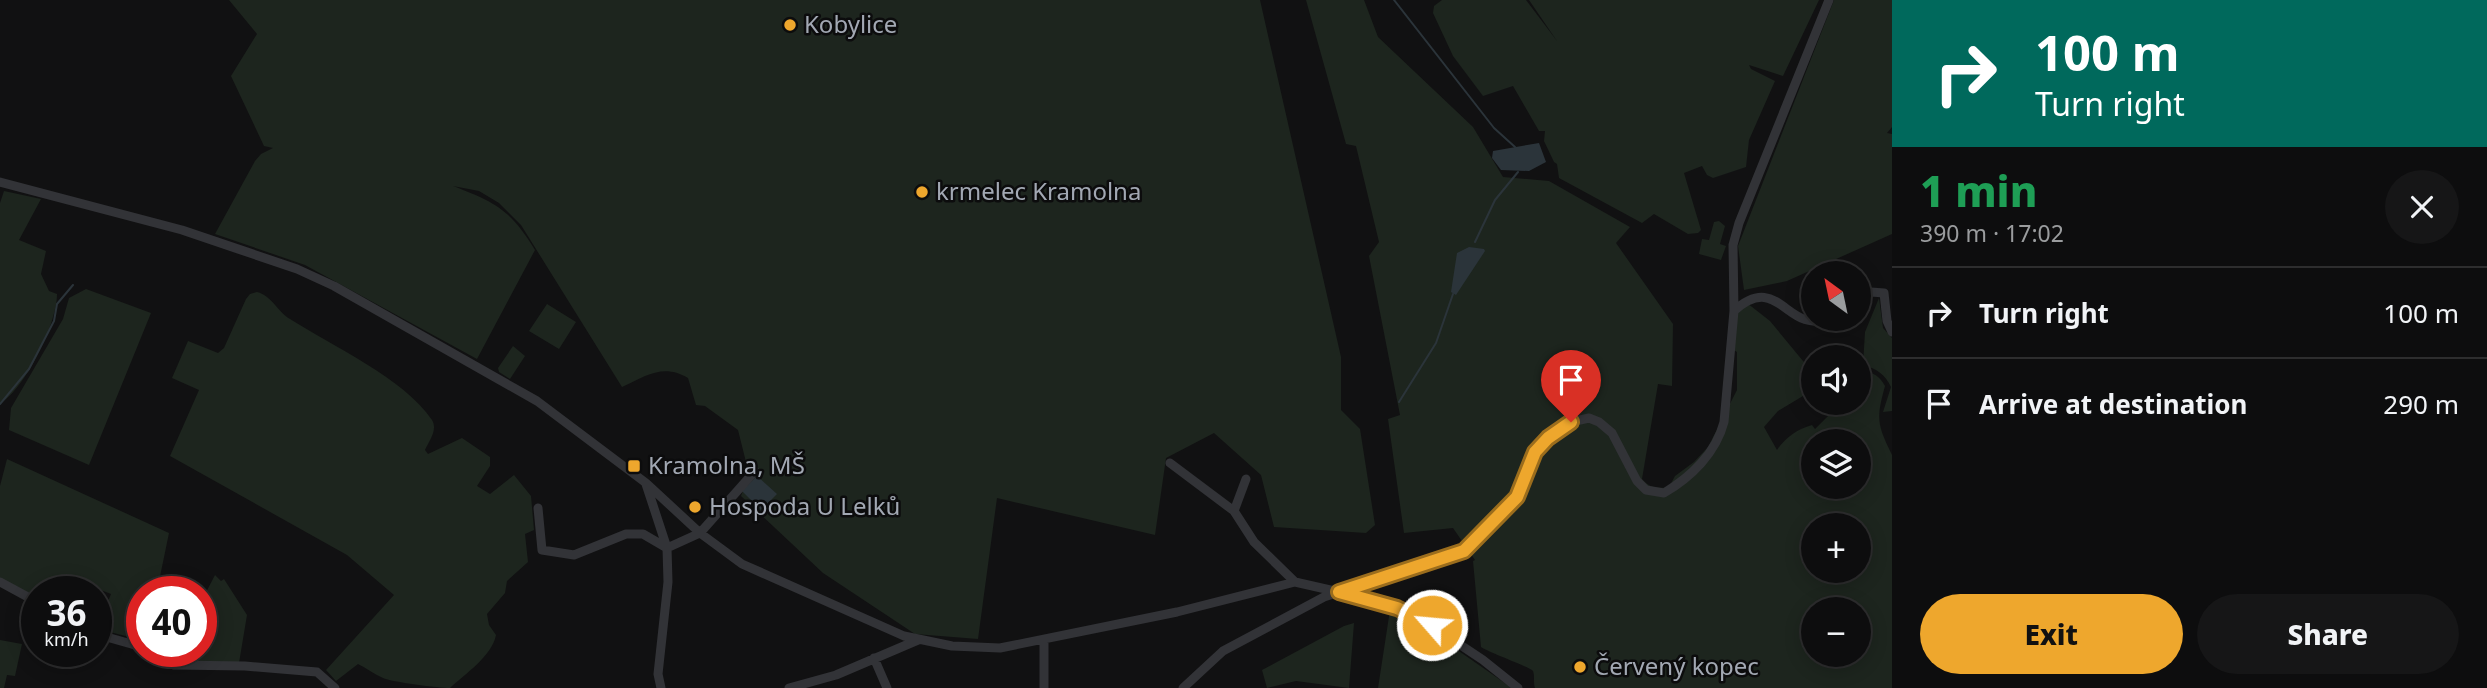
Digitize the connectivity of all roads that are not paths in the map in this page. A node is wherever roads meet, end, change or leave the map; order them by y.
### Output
1 (1829, 0) edge
2 (0, 182) edge
3 (1871, 292) edge
4 (1734, 311) junction
5 (1801, 317) edge
6 (1892, 332) edge
7 (1170, 463) dead end
8 (754, 471) dead end
9 (1245, 479) dead end
10 (646, 483) junction
11 (538, 508) dead end
12 (1234, 511) junction
13 (700, 533) junction
14 (667, 548) junction
15 (0, 582) edge
16 (1296, 582) junction
17 (1339, 592) junction
18 (21, 593) edge
19 (918, 640) junction
20 (1044, 640) junction
21 (874, 658) junction
22 (217, 666) edge
23 (335, 688) edge
24 (661, 688) edge
25 (789, 688) edge
26 (887, 688) edge
27 (1044, 688) edge
28 (1184, 688) edge
29 (1518, 688) edge

1 - 4 street
2 - 10 street
3 - 6 street
4 - 5 street
4 - 17 street
7 - 12 street
8 - 13 street
9 - 12 street
10 - 13 street
10 - 14 street
11 - 14 street
12 - 16 street
13 - 14 street
13 - 19 street
14 - 24 street
15 - 18 street
16 - 17 street
16 - 20 street
17 - 28 street
17 - 29 street
19 - 20 street
19 - 21 street
20 - 27 street
21 - 25 street
21 - 26 street
22 - 23 street

